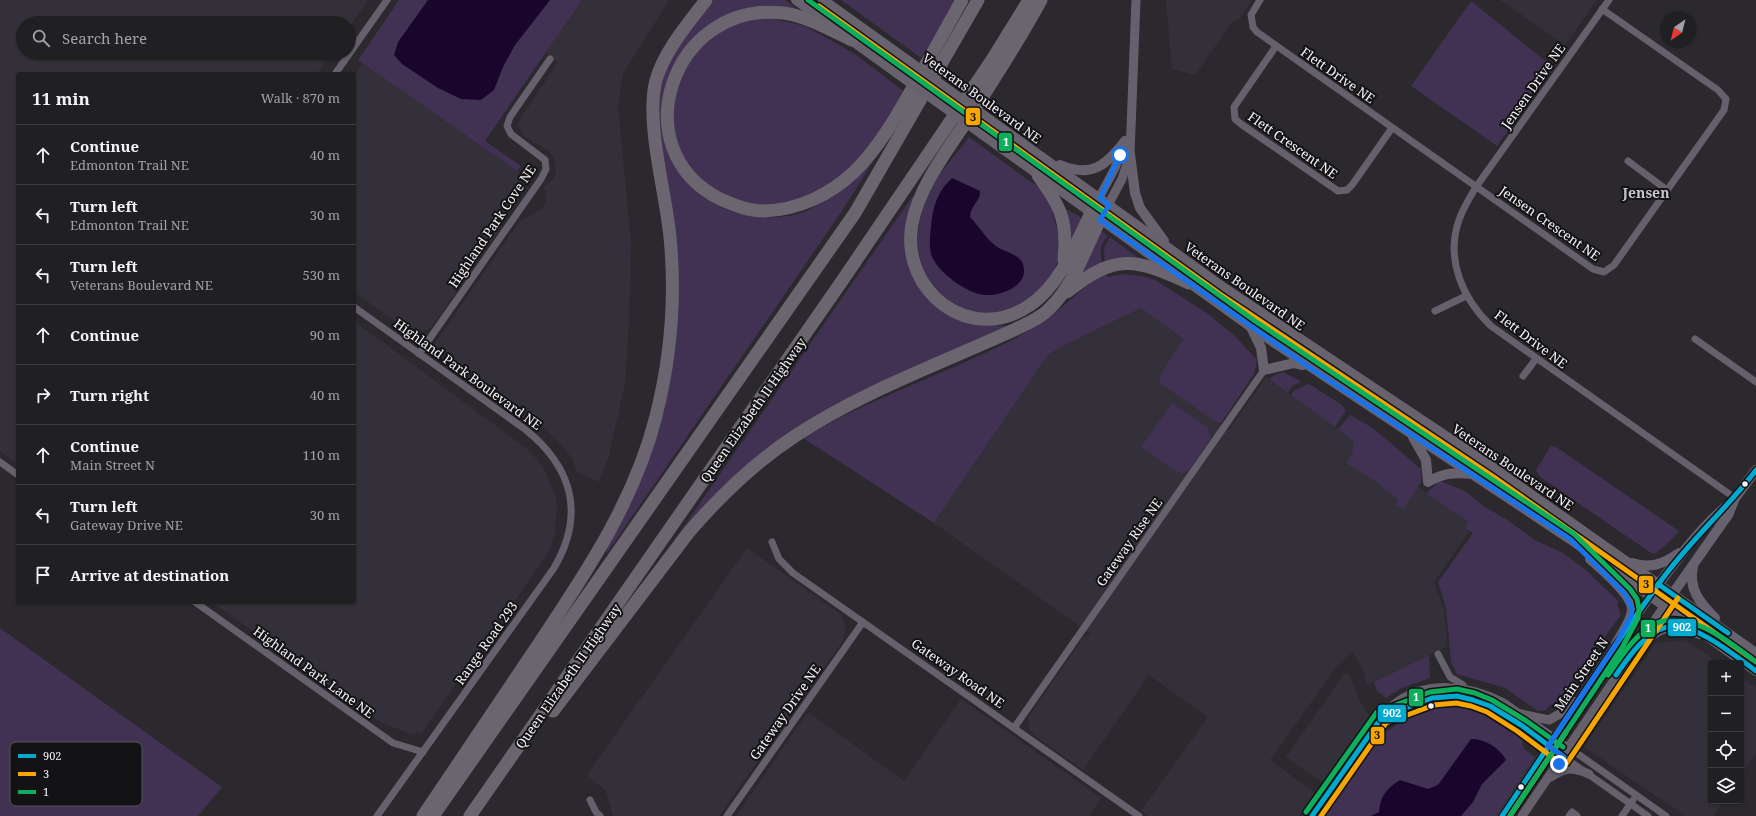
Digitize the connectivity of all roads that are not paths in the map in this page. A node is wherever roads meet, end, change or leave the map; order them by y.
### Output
1 (387, 0) edge
2 (696, 0) edge
3 (706, 0) edge
4 (796, 0) edge
5 (823, 0) edge
6 (962, 0) edge
7 (978, 0) edge
8 (1029, 0) edge
9 (1041, 0) edge
10 (1136, 0) edge
11 (1260, 0) edge
12 (1609, 0) edge
13 (1602, 9) junction
14 (679, 36) junction
15 (852, 40) junction
16 (356, 44) edge
17 (1276, 46) junction
18 (550, 59) dead end
19 (345, 60) edge
20 (336, 72) edge
21 (1132, 119) junction
22 (1392, 128) junction
23 (1125, 141) junction
24 (1130, 154) junction
25 (1045, 160) junction
26 (1628, 161) dead end
27 (1038, 174) junction
28 (1476, 187) junction
29 (1667, 190) junction
30 (1100, 198) junction
31 (1109, 205) junction
32 (1096, 217) junction
33 (1171, 250) junction
34 (1064, 263) junction
35 (1189, 283) junction
36 (1466, 296) junction
37 (1058, 300) junction
38 (356, 308) edge
39 (1435, 311) dead end
40 (1251, 327) junction
41 (1695, 339) dead end
42 (419, 354) junction
43 (1536, 358) junction
44 (1309, 367) junction
45 (1264, 370) junction
46 (1523, 376) dead end
47 (1756, 382) edge
48 (1410, 432) junction
49 (0, 462) edge
50 (560, 468) joint
51 (1756, 470) edge
52 (16, 474) edge
53 (1475, 475) junction
54 (1735, 498) junction
55 (1570, 539) junction
56 (772, 542) dead end
57 (1686, 549) junction
58 (1625, 561) junction
59 (1694, 561) junction
60 (1658, 584) junction
61 (1672, 594) junction
62 (1650, 595) junction
63 (198, 604) edge
64 (1665, 605) junction
65 (863, 622) junction
66 (1731, 636) junction
67 (1616, 644) junction
68 (1722, 646) junction
69 (1756, 653) edge
70 (1438, 654) dead end
71 (1630, 654) junction
72 (1756, 671) edge
73 (1591, 681) junction
74 (1470, 688) junction
75 (1521, 714) junction
76 (1382, 717) junction
77 (1014, 728) junction
78 (1554, 737) junction
79 (1548, 746) junction
80 (1569, 748) junction
81 (423, 752) junction
82 (1564, 757) junction
83 (1589, 774) junction
84 (1548, 779) junction
85 (490, 788) junction
86 (1636, 795) junction
87 (590, 800) dead end
88 (1630, 803) junction
89 (377, 816) edge
90 (423, 816) edge
91 (433, 816) edge
92 (470, 816) edge
93 (600, 816) edge
94 (727, 816) edge
95 (1139, 816) edge
96 (1312, 816) edge
97 (1502, 816) edge
98 (1522, 816) edge
99 (1569, 816) edge
100 (1577, 816) edge
101 (1622, 816) edge
102 (1648, 816) edge
103 (1666, 816) edge

1 - 16 street
2 - 14 highway
3 - 14 highway
4 - 15 main road
5 - 25 main road, Veterans Boulevard NE, bridge
6 - 15 highway
7 - 91 highway
8 - 85 highway, Queen Elizabeth II Highway
9 - 34 highway
10 - 21 street
11 - 17 street, Flett Drive NE
12 - 13 street, Jensen Drive NE
13 - 28 street, Jensen Drive NE
13 - 29 street, Jensen Crescent NE
14 - 90 highway
15 - 27 main road, bridge
17 - 22 street, Flett Drive NE
17 - 22 street, Flett Crescent NE
18 - 42 street, Highland Park Cove NE
19 - 20 street
21 - 23 street
21 - 24 street
22 - 28 street, Flett Drive NE
23 - 25 main road
23 - 30 street
24 - 31 street
24 - 33 main road
25 - 30 main road, Veterans Boulevard NE
26 - 29 street
27 - 32 main road
27 - 34 highway
28 - 29 street, Jensen Crescent NE
28 - 36 street, Flett Drive NE
30 - 31 main road, Veterans Boulevard NE
30 - 32 street
31 - 32 street
31 - 33 main road, Veterans Boulevard NE
32 - 34 highway
32 - 35 main road
32 - 37 highway
33 - 58 main road, Veterans Boulevard NE
35 - 37 highway
35 - 40 main road
36 - 39 street
36 - 43 street, Flett Drive NE
37 - 85 highway
38 - 42 street, Highland Park Boulevard NE
40 - 44 main road
40 - 45 main road
41 - 47 street
42 - 50 street, Highland Park Boulevard NE
43 - 46 street
43 - 54 street, Flett Drive NE
44 - 45 main road
44 - 48 main road
45 - 77 street, Gateway Rise NE
48 - 53 main road
48 - 53 main road
49 - 52 street
50 - 81 street, Range Road 293
51 - 54 main road, Main Street N
53 - 55 main road
54 - 57 main road, Main Street N
54 - 59 main road, Main Street N
55 - 62 main road
55 - 67 main road
56 - 65 street, Gateway Road NE
57 - 58 main road
57 - 60 main road, Main Street N
58 - 60 main road, Veterans Boulevard NE
59 - 61 main road, Main Street N
59 - 66 main road
60 - 61 main road, Veterans Boulevard NE
60 - 62 main road, Main Street N
61 - 64 main road, Main Street N
61 - 66 main road, Veterans Boulevard NE
62 - 64 main road
62 - 67 street, Main Street N
63 - 81 street, Highland Park Lane NE
64 - 68 main road
64 - 71 street, Main Street N
65 - 77 street, Gateway Road NE
65 - 94 street, Gateway Drive NE
66 - 69 main road
67 - 73 street, Main Street N
68 - 71 main road
68 - 72 main road
70 - 74 street
71 - 80 street, Main Street N
73 - 75 street
73 - 78 street, Main Street N
74 - 75 street
74 - 76 street
75 - 78 street
76 - 79 street
76 - 96 street
77 - 95 street, Gateway Road NE
78 - 79 street, Main Street N
78 - 80 street
79 - 82 street
79 - 97 street, Main Street N
80 - 82 street, Main Street N
80 - 86 street
81 - 89 street, Range Road 293
82 - 83 street
82 - 84 street, Main Street N
83 - 84 street
83 - 88 street
84 - 98 street, Main Street N
85 - 92 highway, Queen Elizabeth II Highway
86 - 88 street
86 - 103 street
87 - 93 street
88 - 101 street
88 - 102 street
99 - 100 street

